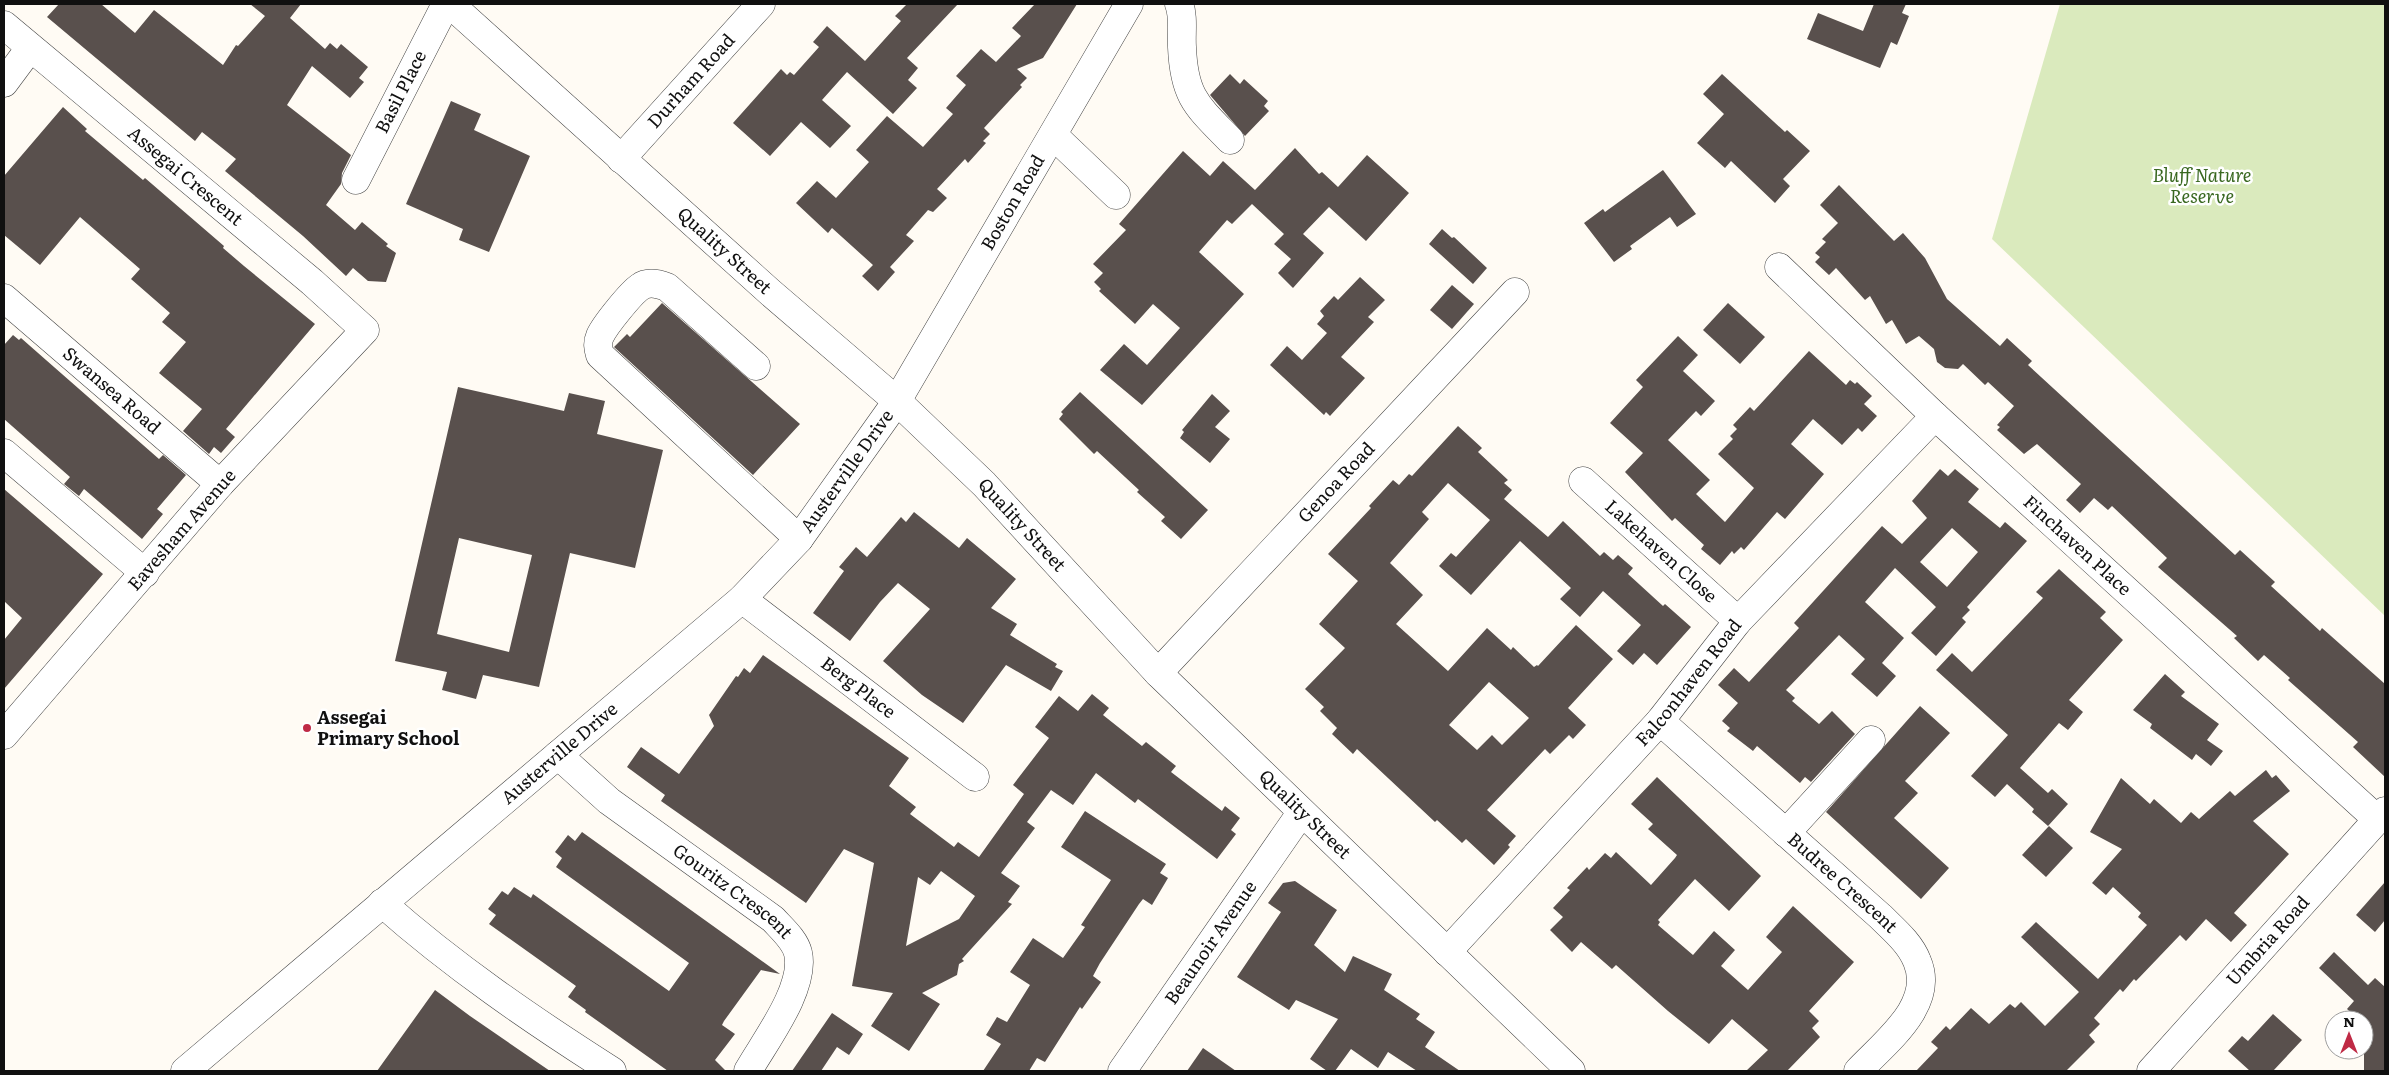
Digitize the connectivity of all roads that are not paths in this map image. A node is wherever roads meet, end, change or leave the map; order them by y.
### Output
1 (446, 4) edge
2 (450, 4) edge
3 (761, 4) edge
4 (1129, 4) edge
5 (1179, 4) edge
6 (4, 24) edge
7 (30, 48) junction
8 (4, 83) edge
9 (1053, 135) junction
10 (1230, 140) dead end
11 (621, 160) junction
12 (356, 180) dead end
13 (1116, 195) dead end
14 (1779, 267) dead end
15 (1515, 292) dead end
16 (4, 298) edge
17 (365, 330) joint
18 (756, 366) dead end
19 (898, 401) junction
20 (1935, 416) junction
21 (4, 453) edge
22 (1583, 481) dead end
23 (220, 484) junction
24 (799, 539) junction
25 (145, 573) junction
26 (742, 599) junction
27 (1738, 621) junction
28 (1158, 673) junction
29 (1660, 721) junction
30 (4, 734) edge
31 (1871, 740) dead end
32 (558, 754) junction
33 (975, 777) dead end
34 (1302, 813) junction
35 (2381, 815) edge
36 (1786, 833) junction
37 (382, 903) junction
38 (1447, 952) junction
39 (184, 1071) edge
40 (612, 1071) edge
41 (748, 1071) edge
42 (1122, 1071) edge
43 (1571, 1071) edge
44 (1858, 1071) edge
45 (2151, 1071) edge

1 - 12 street, Basil Place
2 - 11 street, Quality Street
3 - 11 street, Durham Road
4 - 9 street, Boston Road
5 - 10 street
6 - 7 street, Assegai Crescent
7 - 8 street
7 - 17 street, Assegai Crescent
9 - 13 street
9 - 19 street, Boston Road
11 - 19 street, Quality Street
14 - 20 street, Finchaven Place
15 - 28 street, Genoa Road
16 - 23 street, Swansea Road
17 - 23 street, Eavesham Avenue
18 - 24 street
19 - 24 street, Austerville Drive
19 - 28 street, Quality Street
20 - 27 street, Falconhaven Road
20 - 35 street, Finchaven Place
21 - 25 street
22 - 27 street, Lakehaven Close
23 - 25 street, Eavesham Avenue
24 - 26 street, Austerville Drive
25 - 30 street, Eavesham Avenue
26 - 32 street, Austerville Drive
26 - 33 street, Berg Place
27 - 29 street, Falconhaven Road
28 - 34 street, Quality Street
29 - 36 street, Budree Crescent
29 - 38 street, Falconhaven Road
31 - 36 street
32 - 37 street, Austerville Drive
32 - 41 street, Gouritz Crescent
34 - 38 street, Quality Street
34 - 42 street, Beaunoir Avenue
35 - 45 street, Umbria Road
36 - 44 street, Budree Crescent
37 - 39 street, Austerville Drive
37 - 40 street
38 - 43 street, Quality Street

